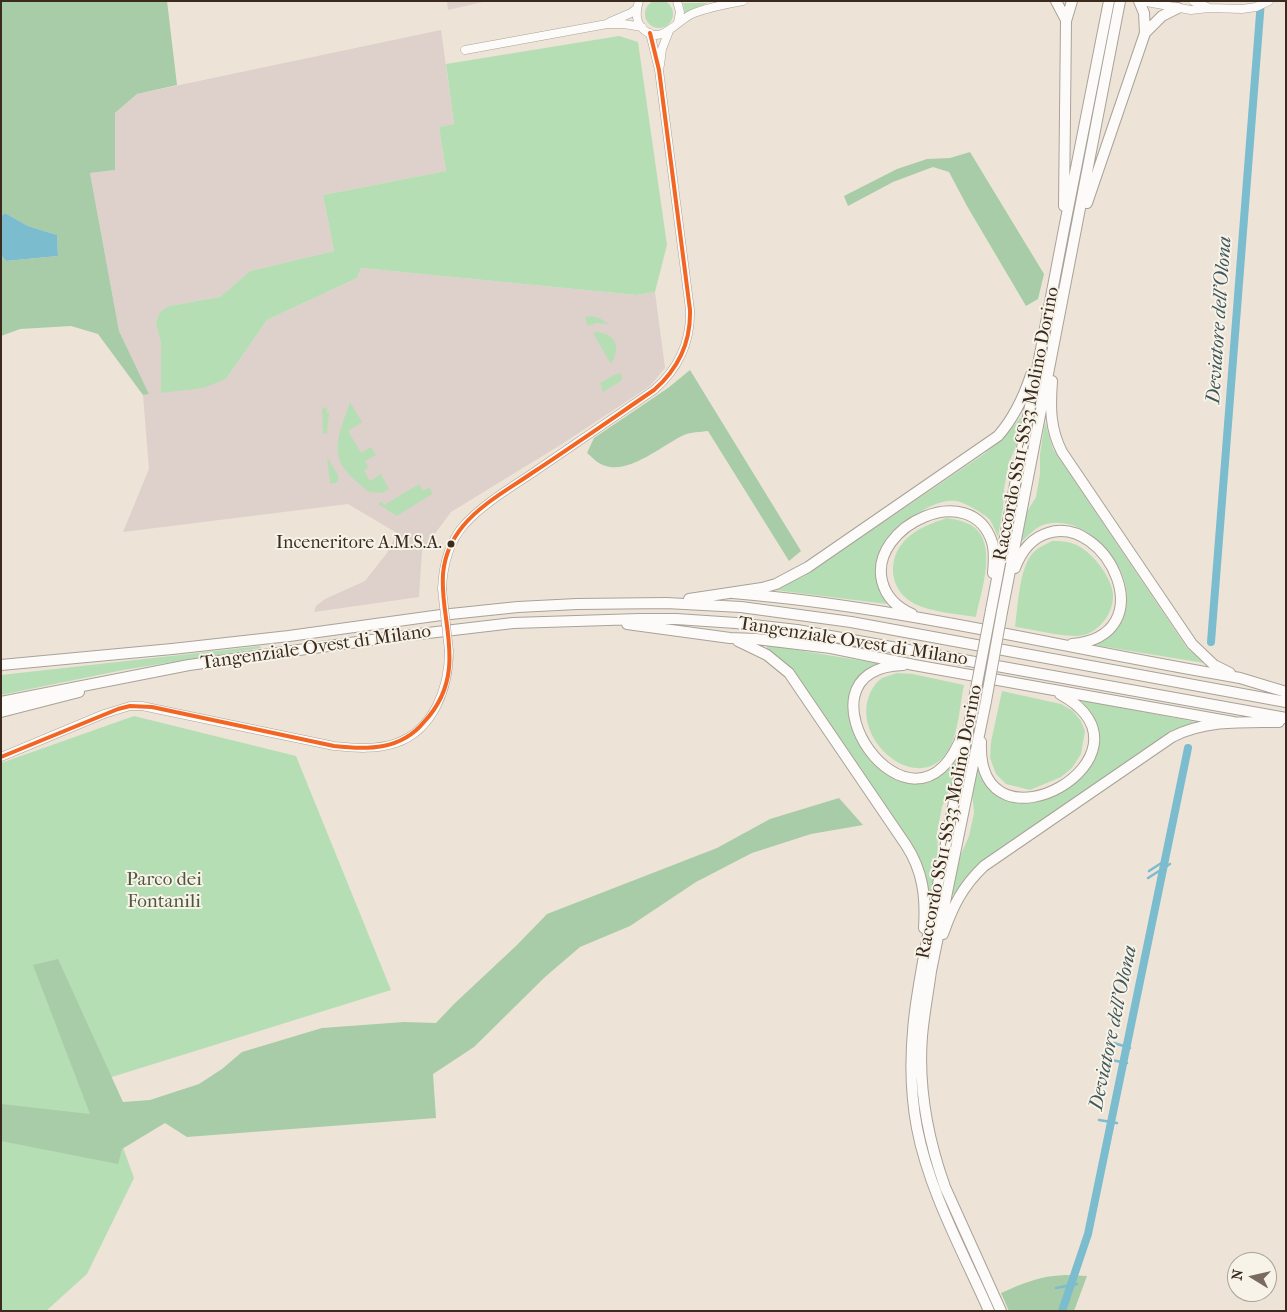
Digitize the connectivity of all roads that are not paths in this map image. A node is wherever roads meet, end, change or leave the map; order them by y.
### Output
1 (677, 1) edge
2 (743, 1) edge
3 (1056, 1) edge
4 (1072, 1) edge
5 (1109, 1) edge
6 (1120, 1) edge
7 (1140, 1) edge
8 (1193, 1) edge
9 (1269, 1) edge
10 (638, 5) edge
11 (1178, 8) junction
12 (1209, 8) junction
13 (1112, 19) junction
14 (1066, 20) junction
15 (678, 22) junction
16 (606, 24) junction
17 (642, 27) junction
18 (669, 31) junction
19 (650, 33) junction
20 (1145, 33) junction
21 (465, 50) dead end
22 (659, 70) junction
23 (1064, 229) junction
24 (1069, 264) junction
25 (1066, 282) junction
26 (1045, 329) junction
27 (733, 593) junction
28 (666, 603) junction
29 (991, 610) junction
30 (1002, 612) junction
31 (922, 618) junction
32 (596, 620) junction
33 (730, 638) junction
34 (1061, 645) junction
35 (3, 665) edge
36 (914, 665) junction
37 (1240, 678) junction
38 (109, 681) junction
39 (1053, 690) junction
40 (1286, 692) edge
41 (974, 699) junction
42 (986, 701) junction
43 (1, 702) edge
44 (1286, 702) edge
45 (1, 712) edge
46 (1286, 720) edge
47 (1233, 722) junction
48 (1, 756) edge
49 (926, 970) junction
50 (1000, 1308) edge
51 (989, 1310) edge

1 - 15 street
2 - 15 street
3 - 14 highway
4 - 14 highway
5 - 13 highway, Raccordo SS11-SS33 Molino Dorino
6 - 13 highway, Raccordo SS11-SS33 Molino Dorino
7 - 11 street
7 - 20 highway
8 - 12 street
9 - 12 street
10 - 16 street
10 - 17 street
11 - 12 street
11 - 20 highway
13 - 23 highway, Raccordo SS11-SS33 Molino Dorino
13 - 24 highway, Raccordo SS11-SS33 Molino Dorino
14 - 23 highway
15 - 18 street
16 - 17 street
16 - 21 street
17 - 19 street
18 - 19 street
18 - 22 street
19 - 22 street
20 - 24 highway
22 - 48 street, bridge
23 - 26 highway, Raccordo SS11-SS33 Molino Dorino
24 - 25 highway, Raccordo SS11-SS33 Molino Dorino
25 - 30 highway, Raccordo SS11-SS33 Molino Dorino
25 - 37 highway
26 - 27 highway
26 - 29 highway, Raccordo SS11-SS33 Molino Dorino
27 - 28 highway
27 - 31 highway
28 - 35 highway, Tangenziale Ovest di Milano
28 - 44 highway, Tangenziale Ovest di Milano
29 - 31 highway
29 - 41 highway, Raccordo SS11-SS33 Molino Dorino, bridge
30 - 34 highway
30 - 42 highway, Raccordo SS11-SS33 Molino Dorino, bridge
31 - 34 highway
32 - 33 highway
32 - 38 highway, Tangenziale Ovest di Milano
32 - 46 highway, Tangenziale Ovest di Milano
33 - 36 highway
33 - 49 highway
34 - 37 highway
36 - 39 highway
36 - 41 highway
37 - 40 highway
38 - 43 highway, Tangenziale Ovest di Milano
38 - 45 highway
39 - 42 highway
39 - 47 highway
41 - 49 highway, Raccordo SS11-SS33 Molino Dorino
42 - 49 highway, Raccordo SS11-SS33 Molino Dorino
46 - 47 highway
47 - 49 highway
49 - 50 highway, Raccordo SS11-SS33 Molino Dorino
49 - 51 highway, Raccordo SS11-SS33 Molino Dorino

